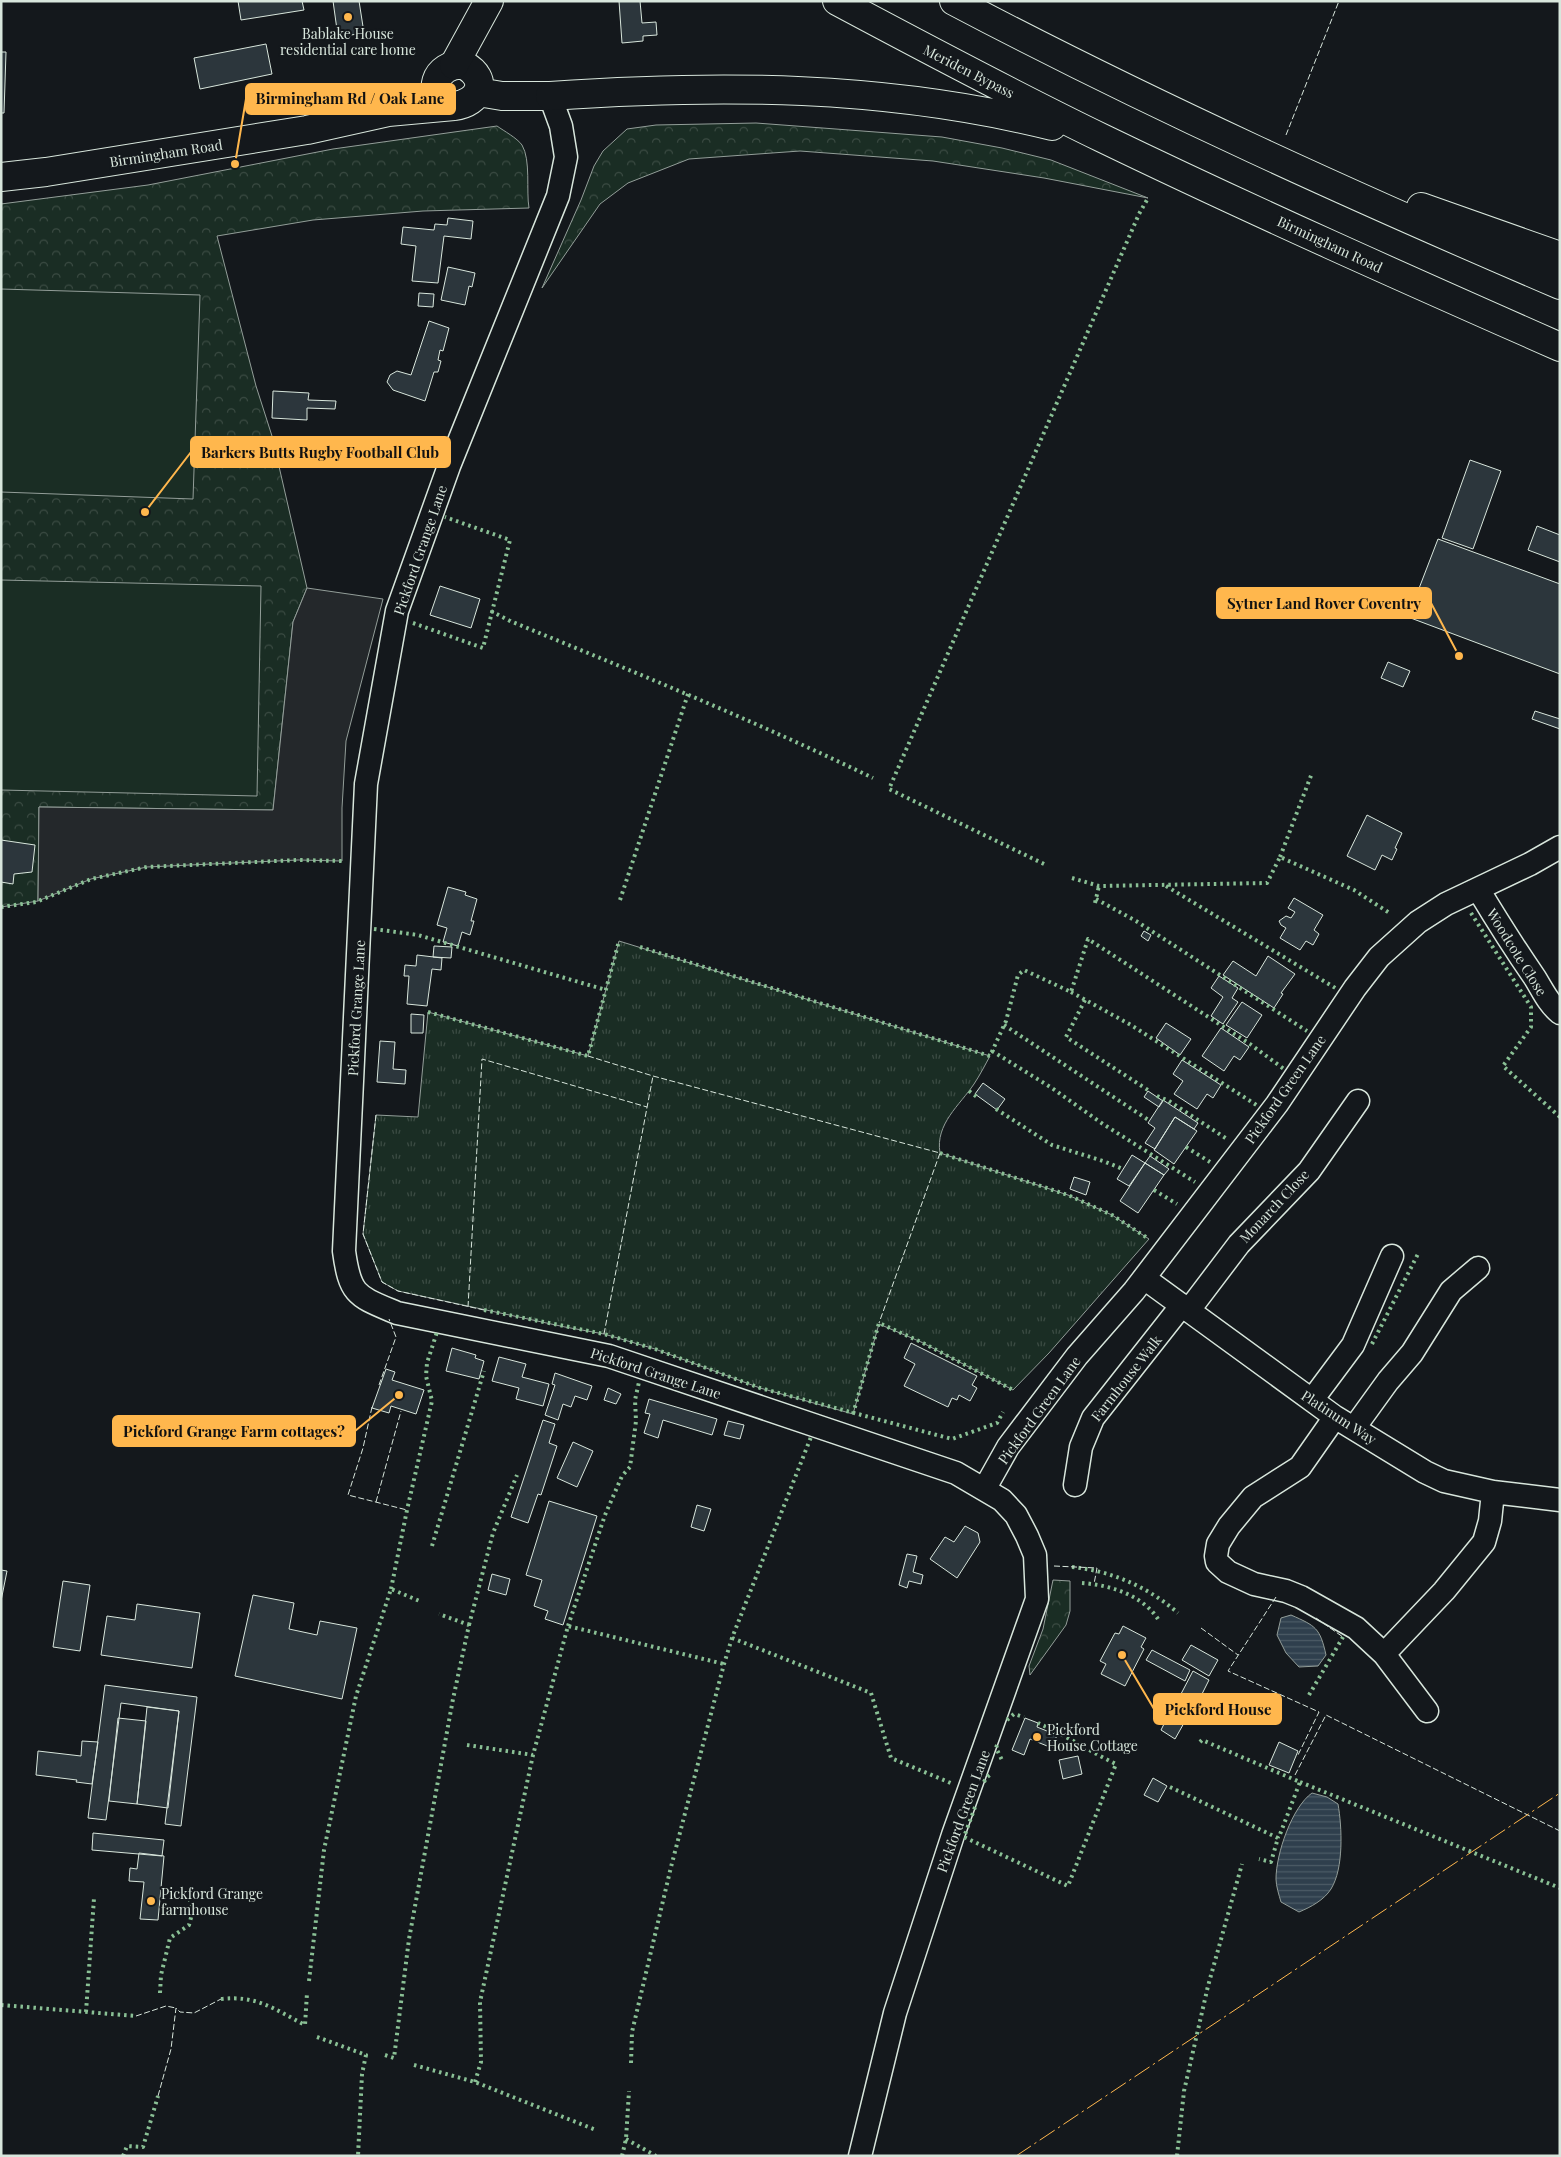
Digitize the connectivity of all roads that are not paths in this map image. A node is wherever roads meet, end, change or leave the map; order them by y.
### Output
1 (489, 1) edge
2 (837, 1) edge
3 (954, 1) edge
4 (445, 73) junction
5 (478, 92) junction
6 (550, 96) junction
7 (454, 106) junction
8 (388, 112) junction
9 (1102, 138) junction
10 (1248, 146) junction
11 (1, 177) edge
12 (1560, 256) edge
13 (1560, 285) edge
14 (1560, 347) edge
15 (1560, 846) edge
16 (1478, 888) junction
17 (1560, 1013) edge
18 (1358, 1101) dead end
19 (1392, 1256) dead end
20 (1478, 1268) dead end
21 (1144, 1278) junction
22 (1185, 1308) junction
23 (1312, 1400) junction
24 (1345, 1423) junction
25 (1075, 1485) dead end
26 (985, 1488) junction
27 (1493, 1492) junction
28 (1560, 1500) edge
29 (1384, 1654) junction
30 (1427, 1711) dead end
31 (860, 2156) edge

1 - 4 main road
2 - 9 main road, Meriden Bypass
3 - 10 main road
4 - 5 main road
4 - 7 main road
4 - 8 main road, Birmingham Road
5 - 6 main road
5 - 7 main road
6 - 9 main road
6 - 26 street, Pickford Grange Lane
7 - 8 main road, Birmingham Road
8 - 11 main road, Birmingham Road
9 - 14 main road, Birmingham Road
10 - 12 main road
10 - 13 main road
15 - 16 street, Pickford Green Lane
16 - 17 street, Woodcote Close
16 - 21 street, Pickford Green Lane
18 - 22 street, Monarch Close
19 - 23 street
20 - 24 street
21 - 22 street, Platinum Way
21 - 26 street, Pickford Green Lane
22 - 23 street, Platinum Way
22 - 25 street, Farmhouse Walk
23 - 24 street, Platinum Way
24 - 27 street, Platinum Way
24 - 29 street
26 - 31 street, Pickford Green Lane
27 - 28 street, Platinum Way
27 - 29 street
29 - 30 street

